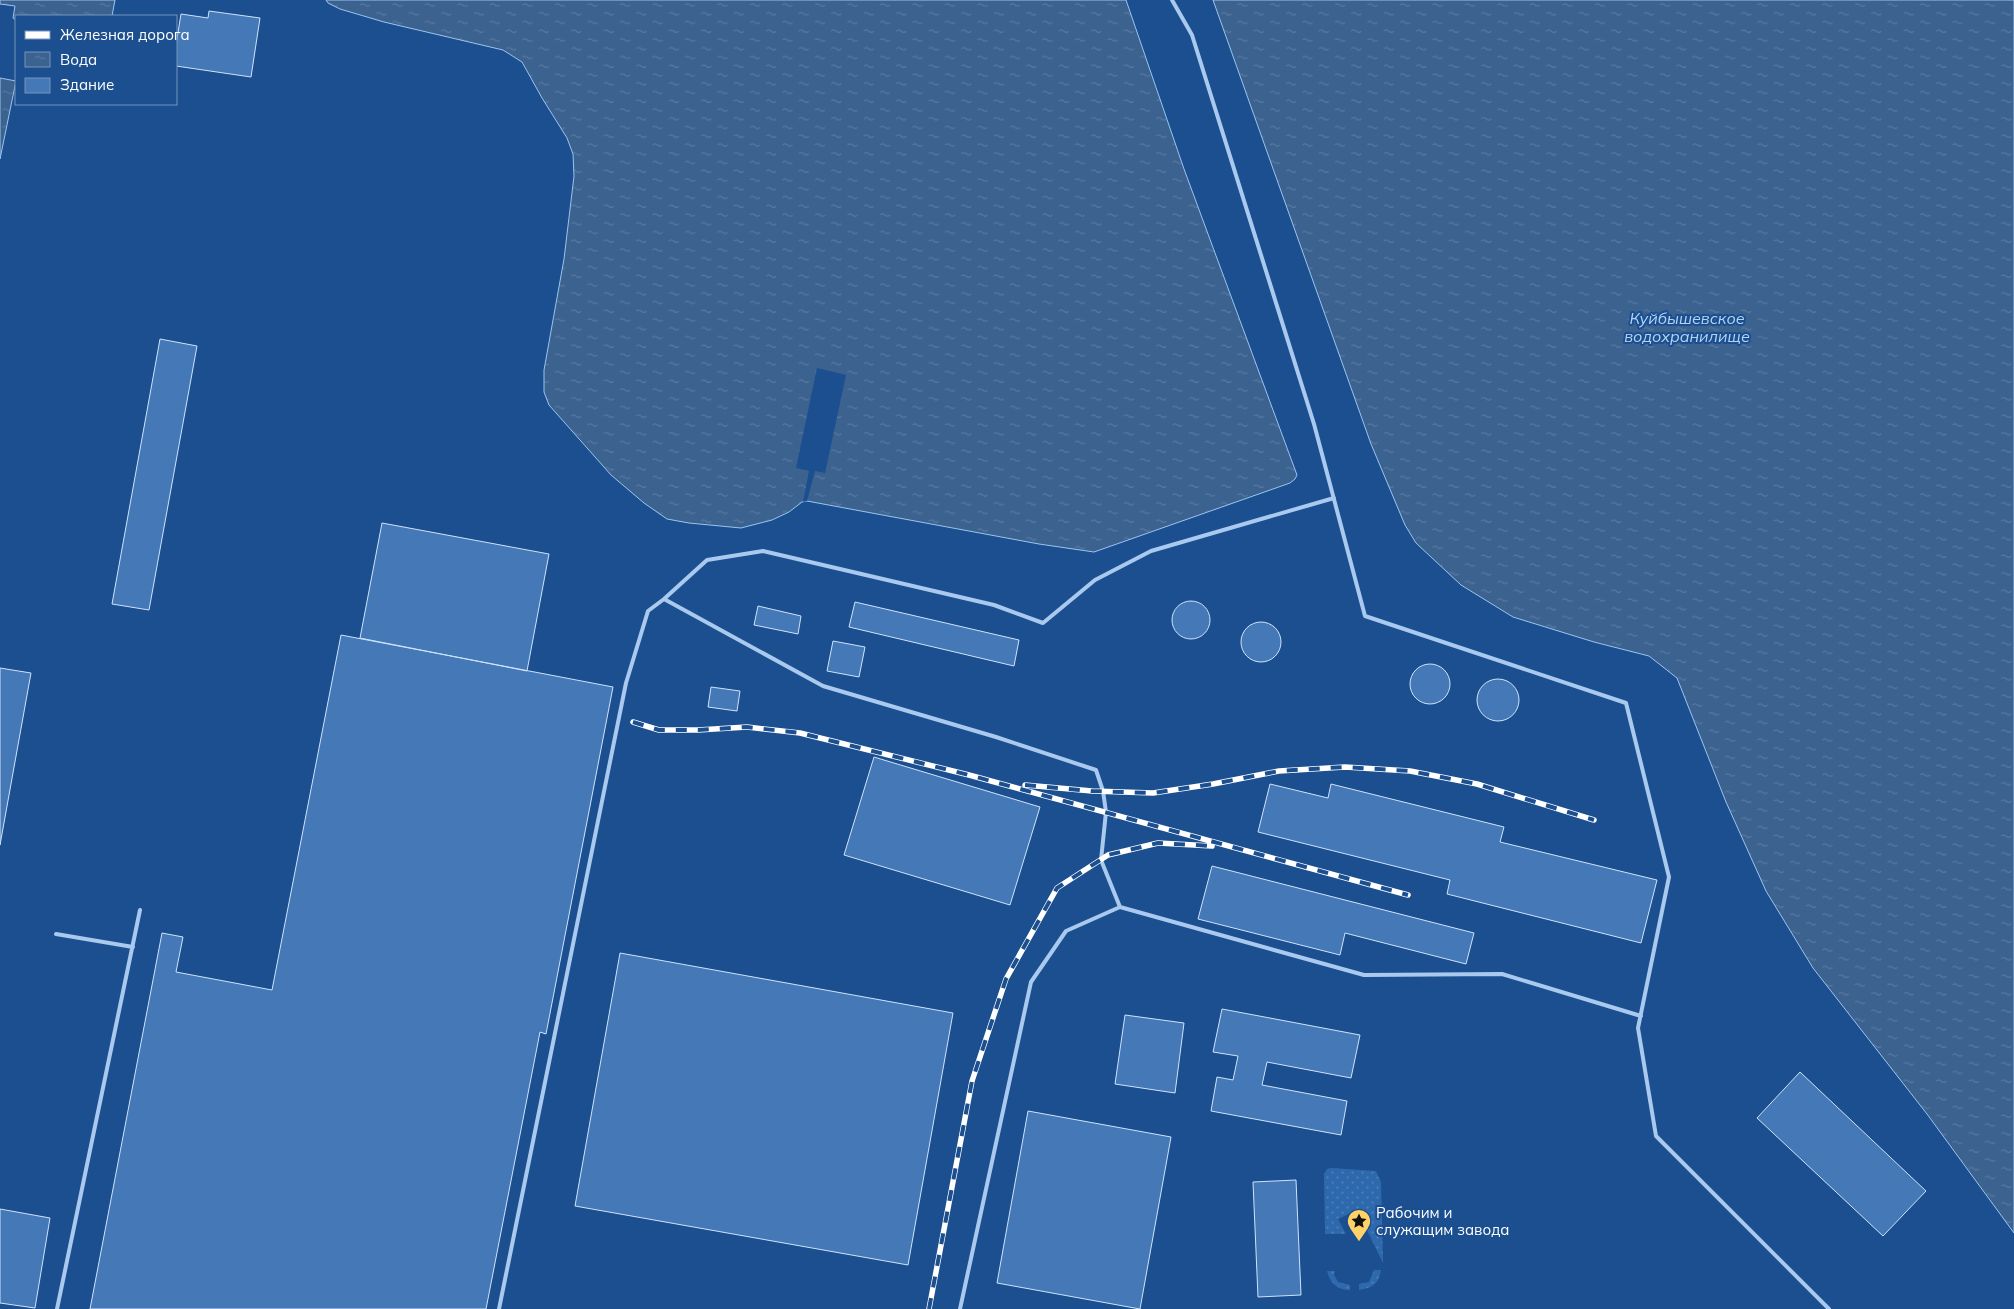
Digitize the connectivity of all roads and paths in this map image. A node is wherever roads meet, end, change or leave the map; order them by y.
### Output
1 (1172, 0) edge
2 (1334, 498) junction
3 (664, 599) junction
4 (1120, 906) junction
5 (140, 910) dead end
6 (56, 934) dead end
7 (133, 947) junction
8 (1641, 1016) junction
9 (57, 1309) edge
10 (499, 1309) edge
11 (960, 1309) edge
12 (1829, 1309) edge

1 - 2 lane
2 - 3 lane
2 - 8 lane
3 - 4 lane
3 - 10 lane
4 - 8 lane
4 - 11 lane
5 - 7 lane
6 - 7 lane
7 - 9 lane
8 - 12 lane

